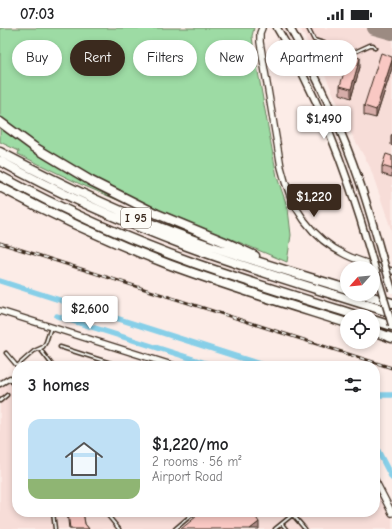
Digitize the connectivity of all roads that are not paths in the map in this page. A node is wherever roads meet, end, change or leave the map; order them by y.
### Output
1 (262, 28) edge
2 (278, 28) edge
3 (290, 28) edge
4 (308, 28) edge
5 (375, 48) dead end
6 (0, 122) edge
7 (0, 152) edge
8 (0, 161) edge
9 (0, 176) edge
10 (0, 187) edge
11 (279, 268) junction
12 (392, 271) edge
13 (340, 287) edge
14 (392, 290) edge
15 (380, 299) edge
16 (392, 303) edge
17 (340, 310) edge
18 (0, 311) edge
19 (392, 313) edge
20 (340, 321) edge
21 (380, 322) edge
22 (392, 326) edge
23 (51, 327) junction
24 (380, 334) edge
25 (392, 338) edge
26 (60, 348) dead end
27 (40, 349) junction
28 (6, 353) dead end
29 (13, 361) edge
30 (23, 361) edge
31 (50, 361) edge
32 (99, 361) edge
33 (159, 361) edge
34 (12, 381) edge
35 (0, 384) edge
36 (7, 395) dead end
37 (0, 400) edge
38 (380, 490) edge
39 (392, 513) edge
40 (54, 517) edge
41 (109, 517) edge
42 (189, 517) edge
43 (290, 517) edge
44 (295, 517) edge
45 (282, 524) junction
46 (55, 529) edge
47 (119, 529) edge
48 (175, 529) edge
49 (275, 529) edge
50 (286, 529) edge
51 (305, 529) edge

1 - 12 street
2 - 22 main road, bridge
3 - 14 main road, bridge
4 - 5 lane
6 - 11 highway
7 - 11 highway, I 95
8 - 19 highway
9 - 17 highway
10 - 20 highway, I 95
11 - 13 highway, I 95
15 - 16 highway
18 - 23 street
21 - 22 highway
23 - 27 lane
23 - 33 street
24 - 25 highway
26 - 32 lane
27 - 30 lane
27 - 31 lane
28 - 29 lane
34 - 35 street
36 - 37 lane
38 - 39 street
40 - 46 lane
41 - 47 lane
42 - 48 lane
43 - 45 lane
44 - 51 lane
45 - 49 lane
45 - 50 lane

